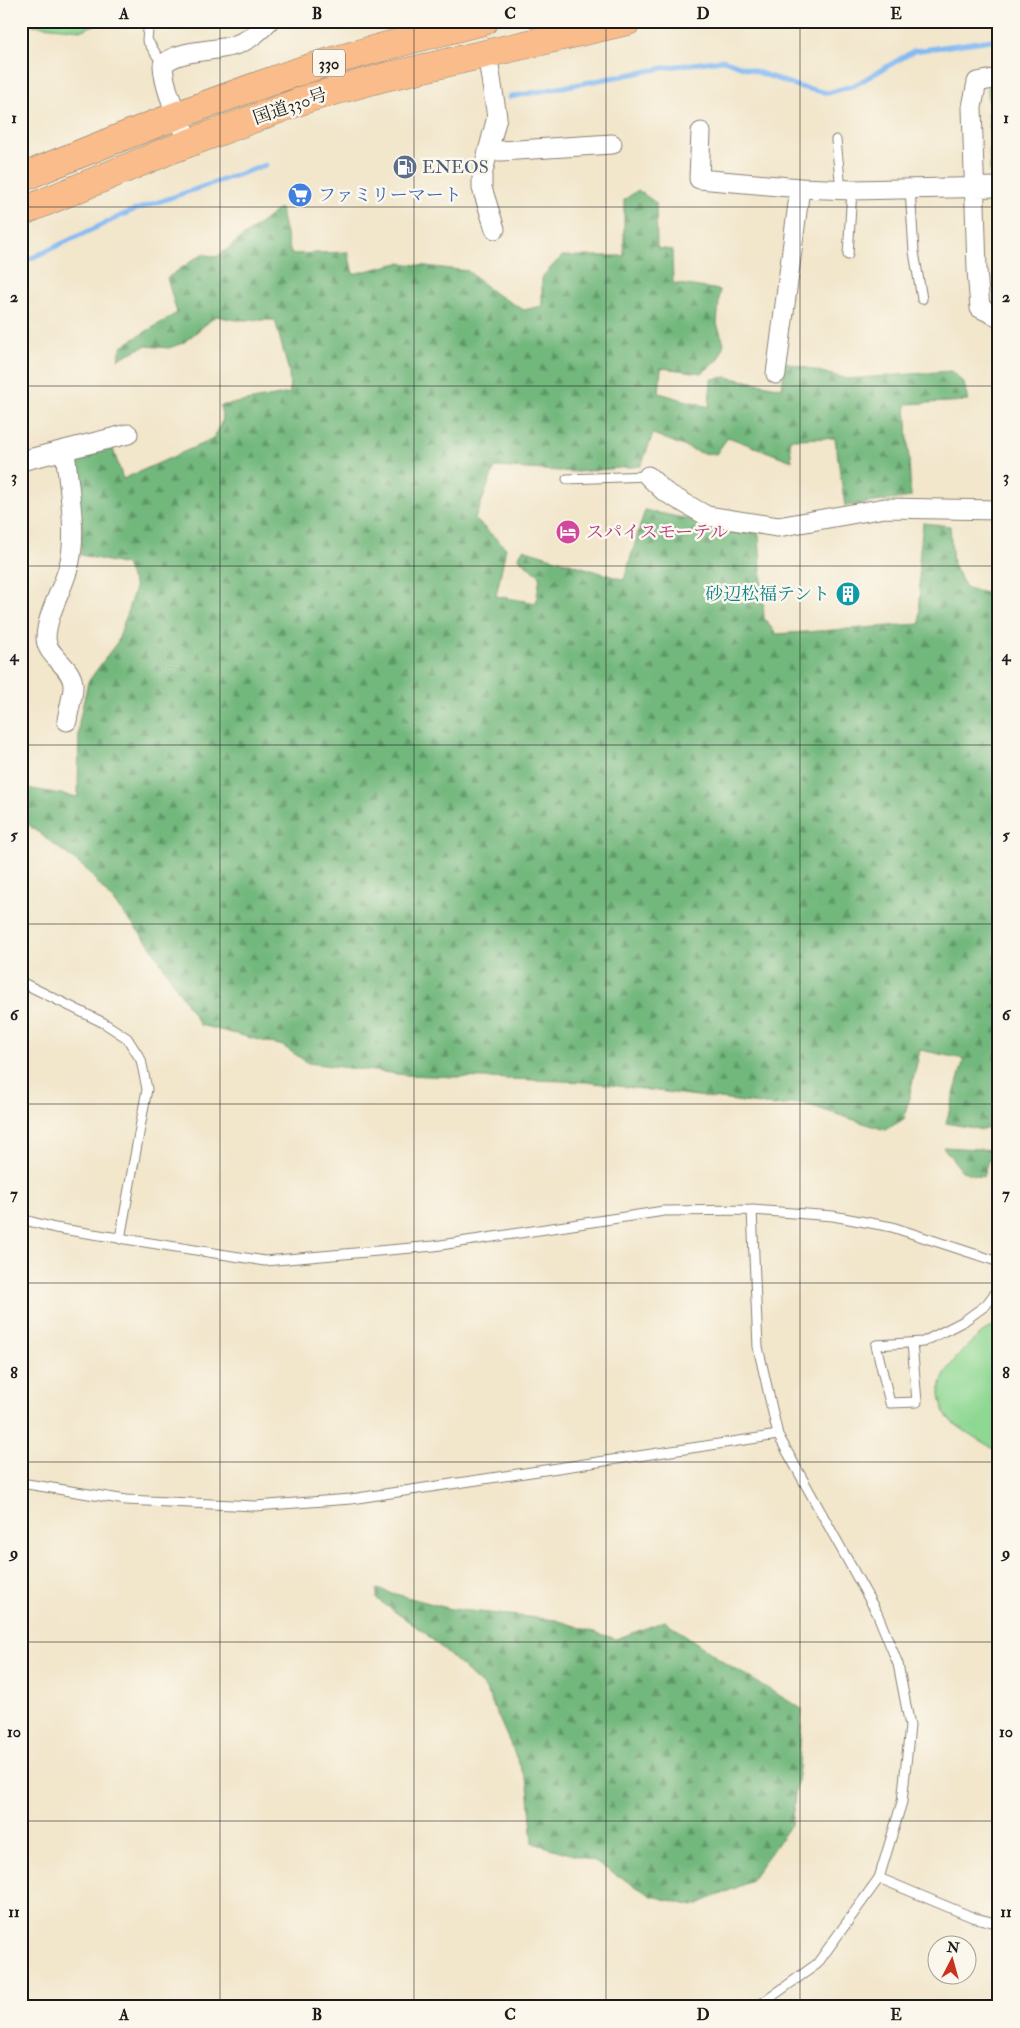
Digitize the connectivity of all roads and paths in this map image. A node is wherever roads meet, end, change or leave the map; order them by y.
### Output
1 (149, 21) edge
2 (269, 21) edge
3 (484, 21) edge
4 (628, 21) edge
5 (487, 53) junction
6 (163, 65) junction
7 (999, 78) edge
8 (178, 114) junction
9 (701, 132) dead end
10 (836, 140) dead end
11 (189, 142) junction
12 (612, 144) dead end
13 (488, 150) junction
14 (21, 178) edge
15 (999, 187) edge
16 (800, 188) junction
17 (975, 188) junction
18 (910, 189) junction
19 (846, 190) junction
20 (21, 212) edge
21 (495, 229) dead end
22 (848, 255) dead end
23 (922, 299) dead end
24 (999, 317) edge
25 (776, 374) dead end
26 (128, 434) dead end
27 (65, 450) junction
28 (21, 461) edge
29 (648, 476) joint
30 (567, 479) dead end
31 (999, 510) edge
32 (66, 722) dead end
33 (21, 982) edge
34 (752, 1210) junction
35 (21, 1219) edge
36 (120, 1239) junction
37 (999, 1262) edge
38 (999, 1288) edge
39 (912, 1343) junction
40 (778, 1435) junction
41 (21, 1483) edge
42 (879, 1878) junction
43 (999, 1924) edge
44 (757, 2007) edge

1 - 6 lane
2 - 6 street
3 - 8 highway, 国道330号 / 330
4 - 5 highway, 国道330号 / 330
5 - 11 highway, 国道330号 / 330
5 - 13 street
6 - 8 street
7 - 17 street
8 - 11 street
8 - 14 highway, 国道330号 / 330
9 - 16 street
10 - 19 lane
11 - 20 highway, 国道330号 / 330
12 - 13 street
13 - 21 street
15 - 17 street
16 - 19 street
16 - 25 street
17 - 18 street
17 - 24 street
18 - 19 street
18 - 23 lane
19 - 22 lane
26 - 27 street
27 - 28 street
27 - 32 street
29 - 30 lane
29 - 31 street
33 - 36 lane
34 - 36 lane
34 - 37 lane
34 - 40 lane
35 - 36 lane
38 - 39 lane
39 - 39 lane
40 - 41 lane
40 - 42 lane
42 - 43 lane
42 - 44 lane

